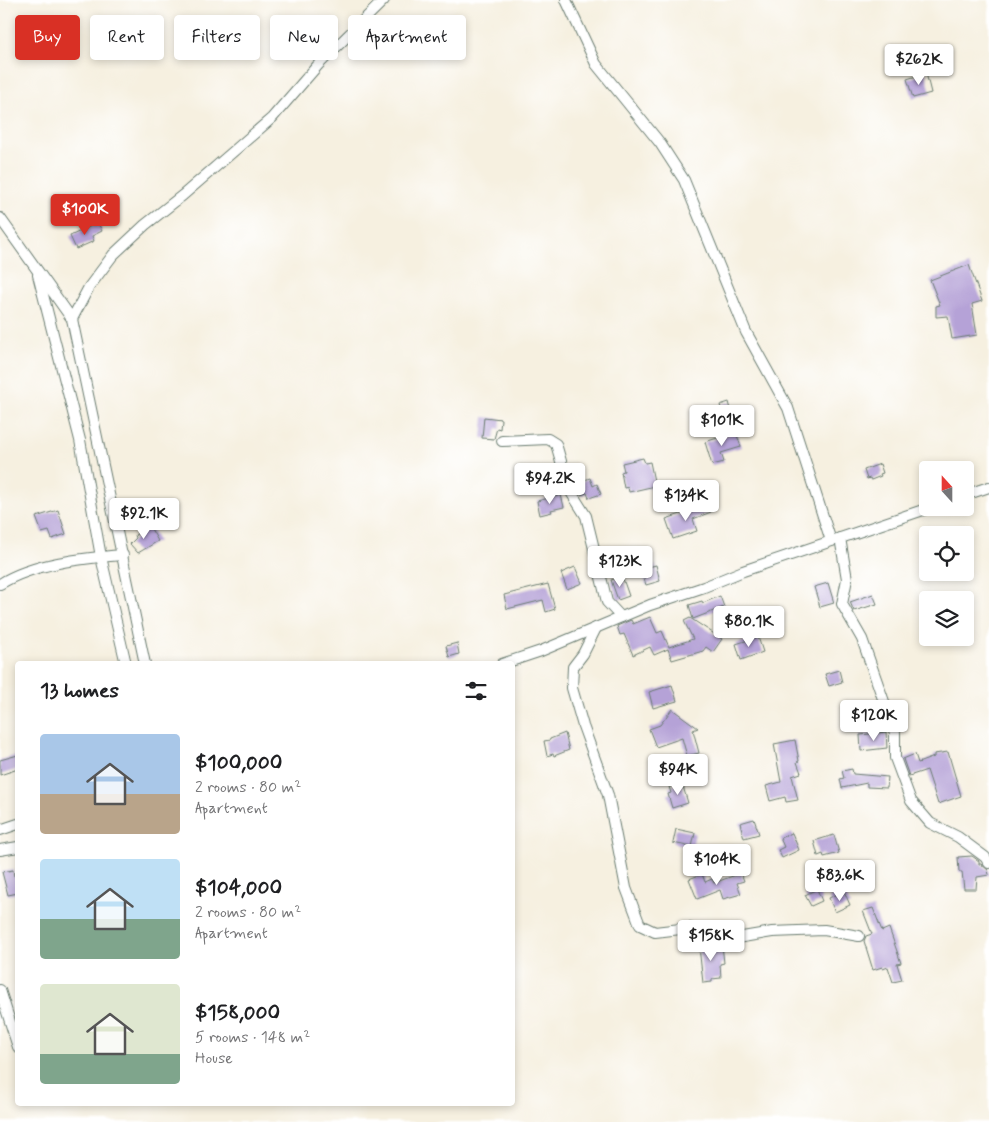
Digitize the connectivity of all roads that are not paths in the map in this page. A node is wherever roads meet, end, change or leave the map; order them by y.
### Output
1 (384, 0) edge
2 (566, 0) edge
3 (0, 218) edge
4 (37, 270) junction
5 (72, 318) junction
6 (502, 441) dead end
7 (989, 487) edge
8 (974, 492) edge
9 (919, 511) edge
10 (836, 540) junction
11 (123, 555) junction
12 (101, 557) junction
13 (0, 584) edge
14 (621, 617) junction
15 (596, 628) junction
16 (125, 661) edge
17 (144, 661) edge
18 (511, 661) edge
19 (15, 825) edge
20 (0, 830) edge
21 (15, 848) edge
22 (0, 850) edge
23 (989, 863) edge
24 (859, 936) dead end
25 (0, 990) edge
26 (15, 1038) edge

1 - 5 street
2 - 10 street
3 - 4 street
4 - 5 street
4 - 12 street
5 - 11 street
6 - 14 street
7 - 8 street
9 - 10 street
10 - 14 street
10 - 23 street
11 - 12 street
11 - 17 street
12 - 13 street
12 - 16 street
14 - 15 street
15 - 18 street
15 - 24 street
19 - 20 street
21 - 22 street
25 - 26 street

